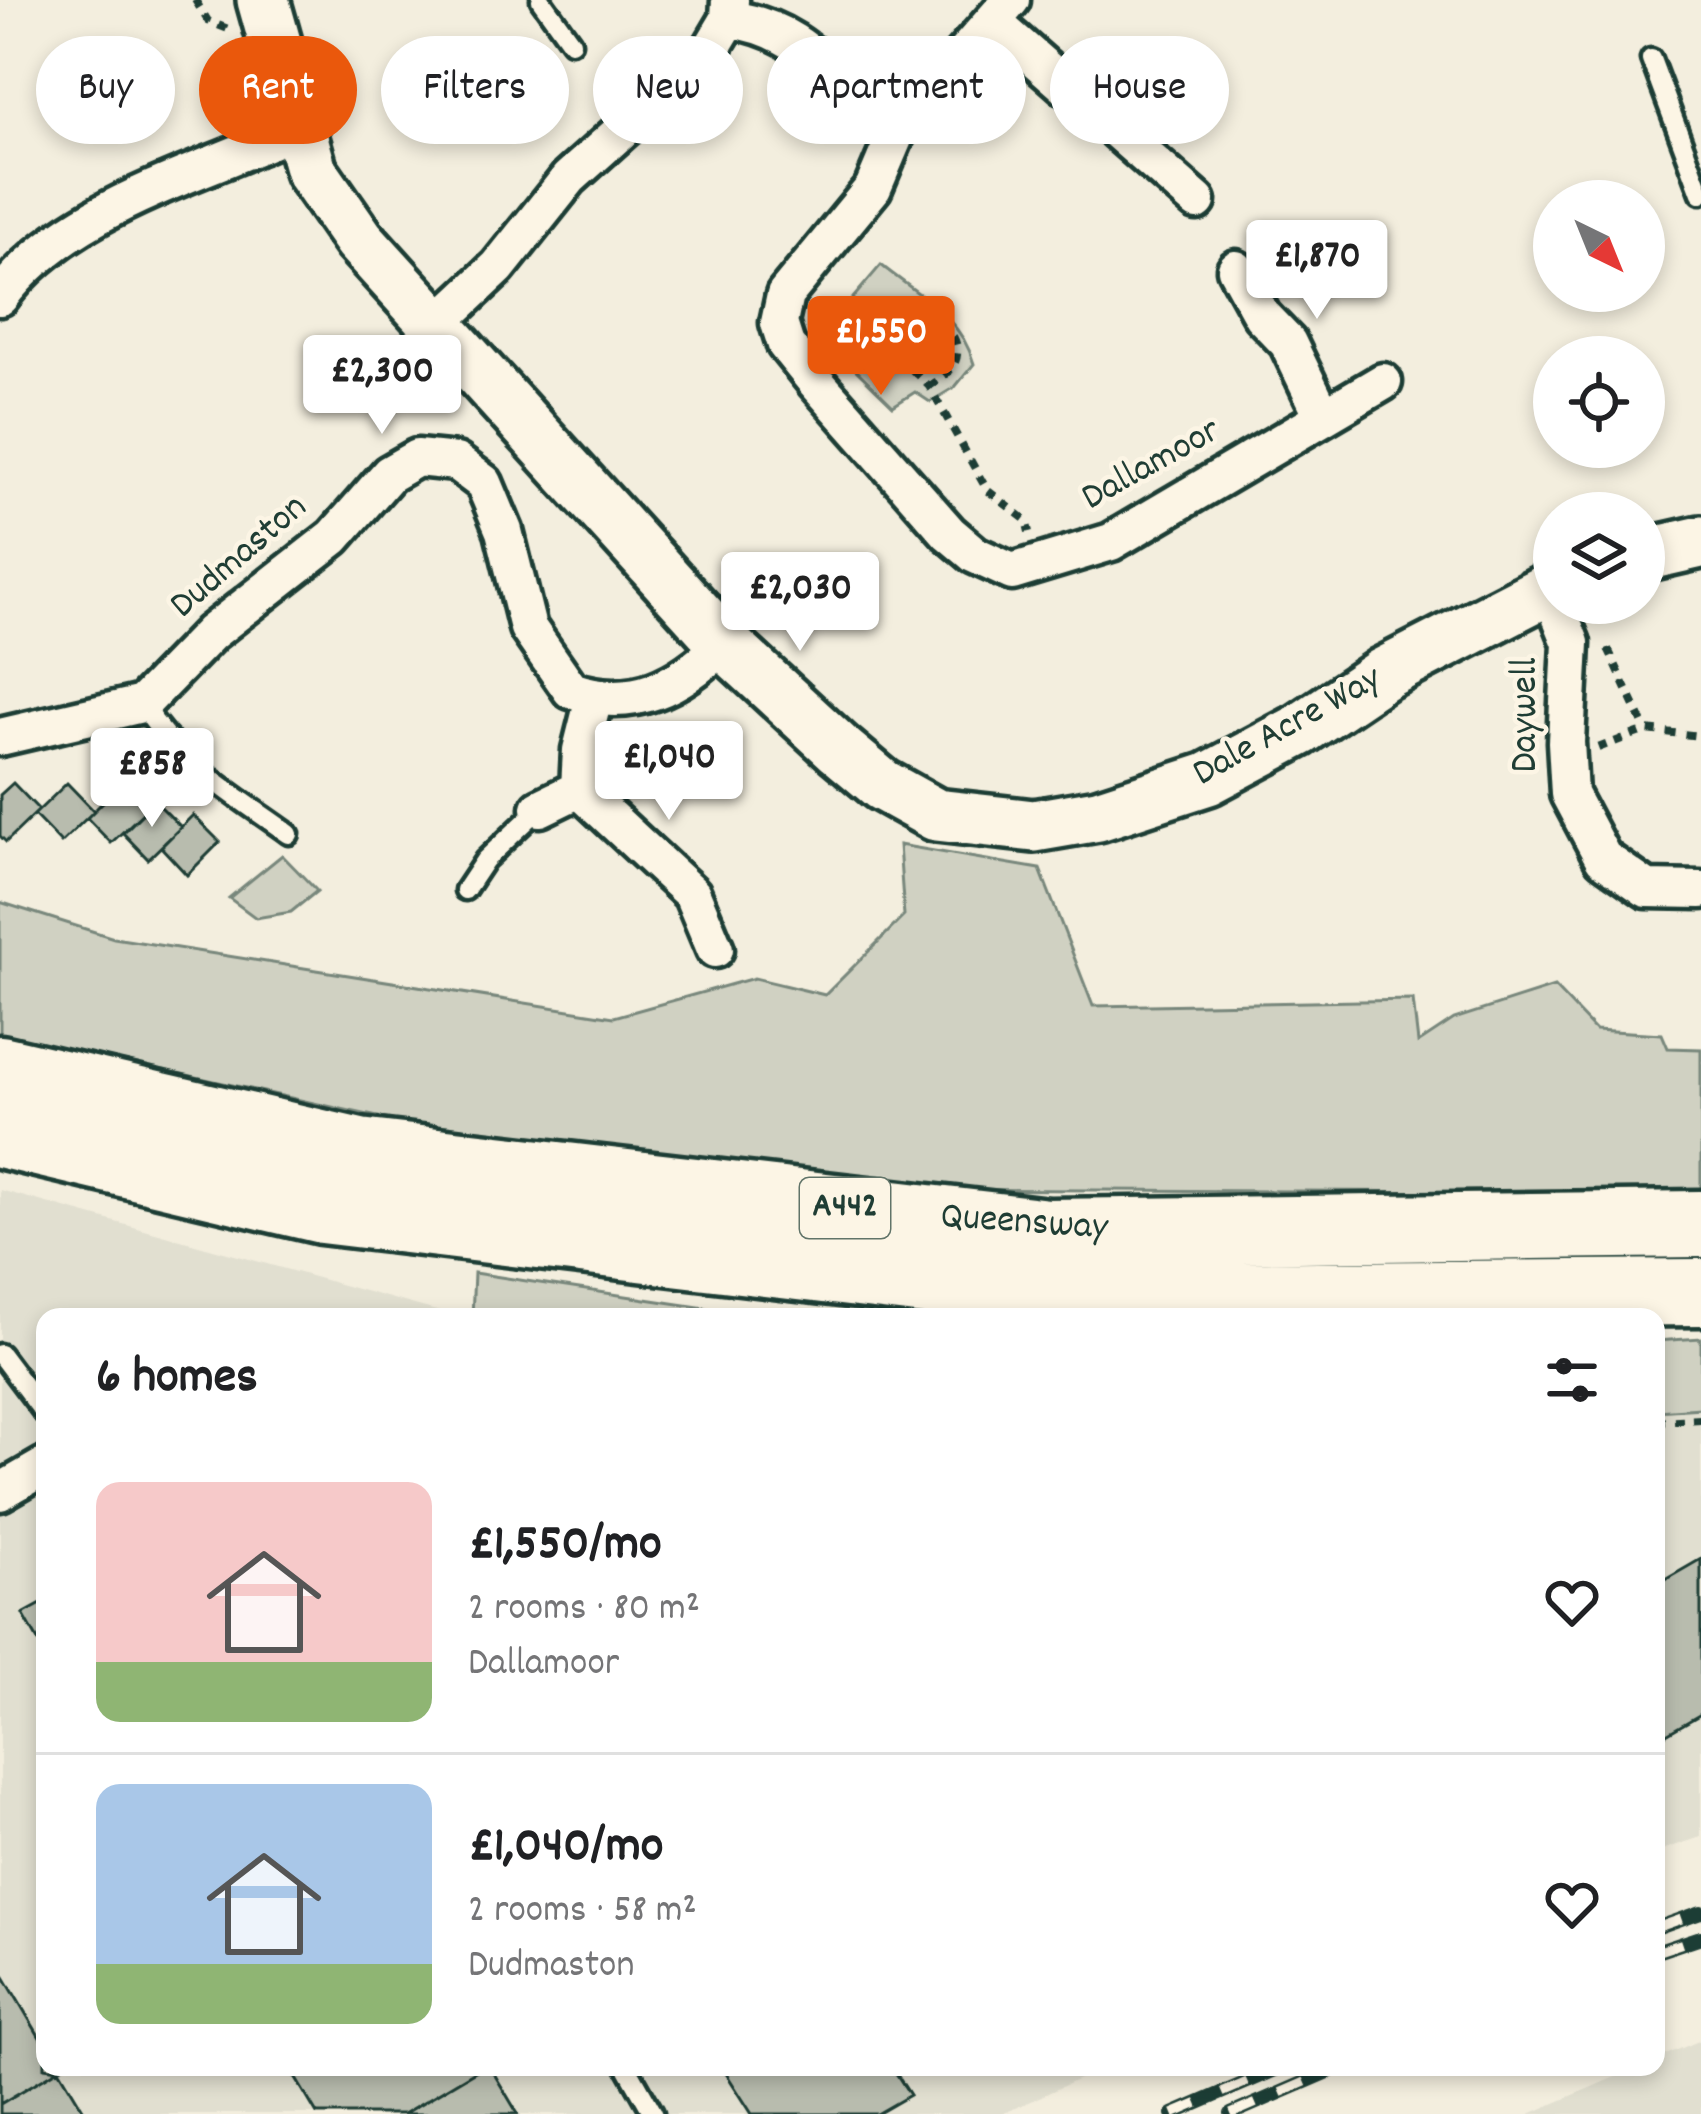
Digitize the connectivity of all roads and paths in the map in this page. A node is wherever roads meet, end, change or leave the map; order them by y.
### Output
1 (263, 0) edge
2 (541, 0) edge
3 (729, 9) edge
4 (1003, 11) edge
5 (273, 36) edge
6 (789, 36) edge
7 (981, 36) edge
8 (571, 42) dead end
9 (1651, 59) dead end
10 (259, 144) edge
11 (304, 144) edge
12 (892, 144) edge
13 (1701, 193) edge
14 (1198, 200) dead end
15 (1236, 269) dead end
16 (0, 297) edge
17 (434, 326) junction
18 (1383, 382) dead end
19 (929, 386) junction
20 (1323, 416) junction
21 (1701, 542) edge
22 (1665, 550) edge
23 (1051, 562) junction
24 (1533, 604) edge
25 (1564, 624) edge
26 (724, 643) junction
27 (1571, 643) junction
28 (594, 698) junction
29 (142, 704) junction
30 (1646, 730) junction
31 (0, 736) edge
32 (1701, 736) edge
33 (1567, 760) junction
34 (579, 789) junction
35 (540, 808) joint
36 (289, 834) dead end
37 (465, 890) dead end
38 (1701, 890) edge
39 (715, 949) dead end
40 (0, 1069) edge
41 (0, 1134) edge
42 (1701, 1224) edge
43 (1701, 1292) edge
44 (0, 1354) edge
45 (36, 1402) edge
46 (1701, 1419) edge
47 (1665, 1421) edge
48 (36, 1471) edge
49 (0, 1492) edge
50 (632, 2076) edge
51 (653, 2113) edge

1 - 5 street, Dale Acre Way
2 - 8 lane
3 - 6 street
3 - 17 street
4 - 7 street, Dallamoor
4 - 14 street
9 - 13 lane
10 - 16 street
11 - 17 street, Dale Acre Way
12 - 23 street, Dallamoor
15 - 20 street
17 - 26 street, Dale Acre Way
18 - 20 street, Dallamoor
19 - 19 path
19 - 23 path
20 - 23 street, Dallamoor
21 - 22 street
24 - 26 street, Dale Acre Way
25 - 27 street, Daywell
26 - 28 street
27 - 30 path
27 - 33 street, Daywell
28 - 29 street, Dudmaston
28 - 34 street
29 - 31 street
29 - 36 lane
30 - 32 path
30 - 33 path
33 - 38 street, Daywell
34 - 35 street
34 - 39 street
35 - 37 lane
40 - 42 highway, Queensway / A442
41 - 43 highway, Queensway / A442
44 - 45 lane
46 - 47 path
48 - 49 street
50 - 51 lane

